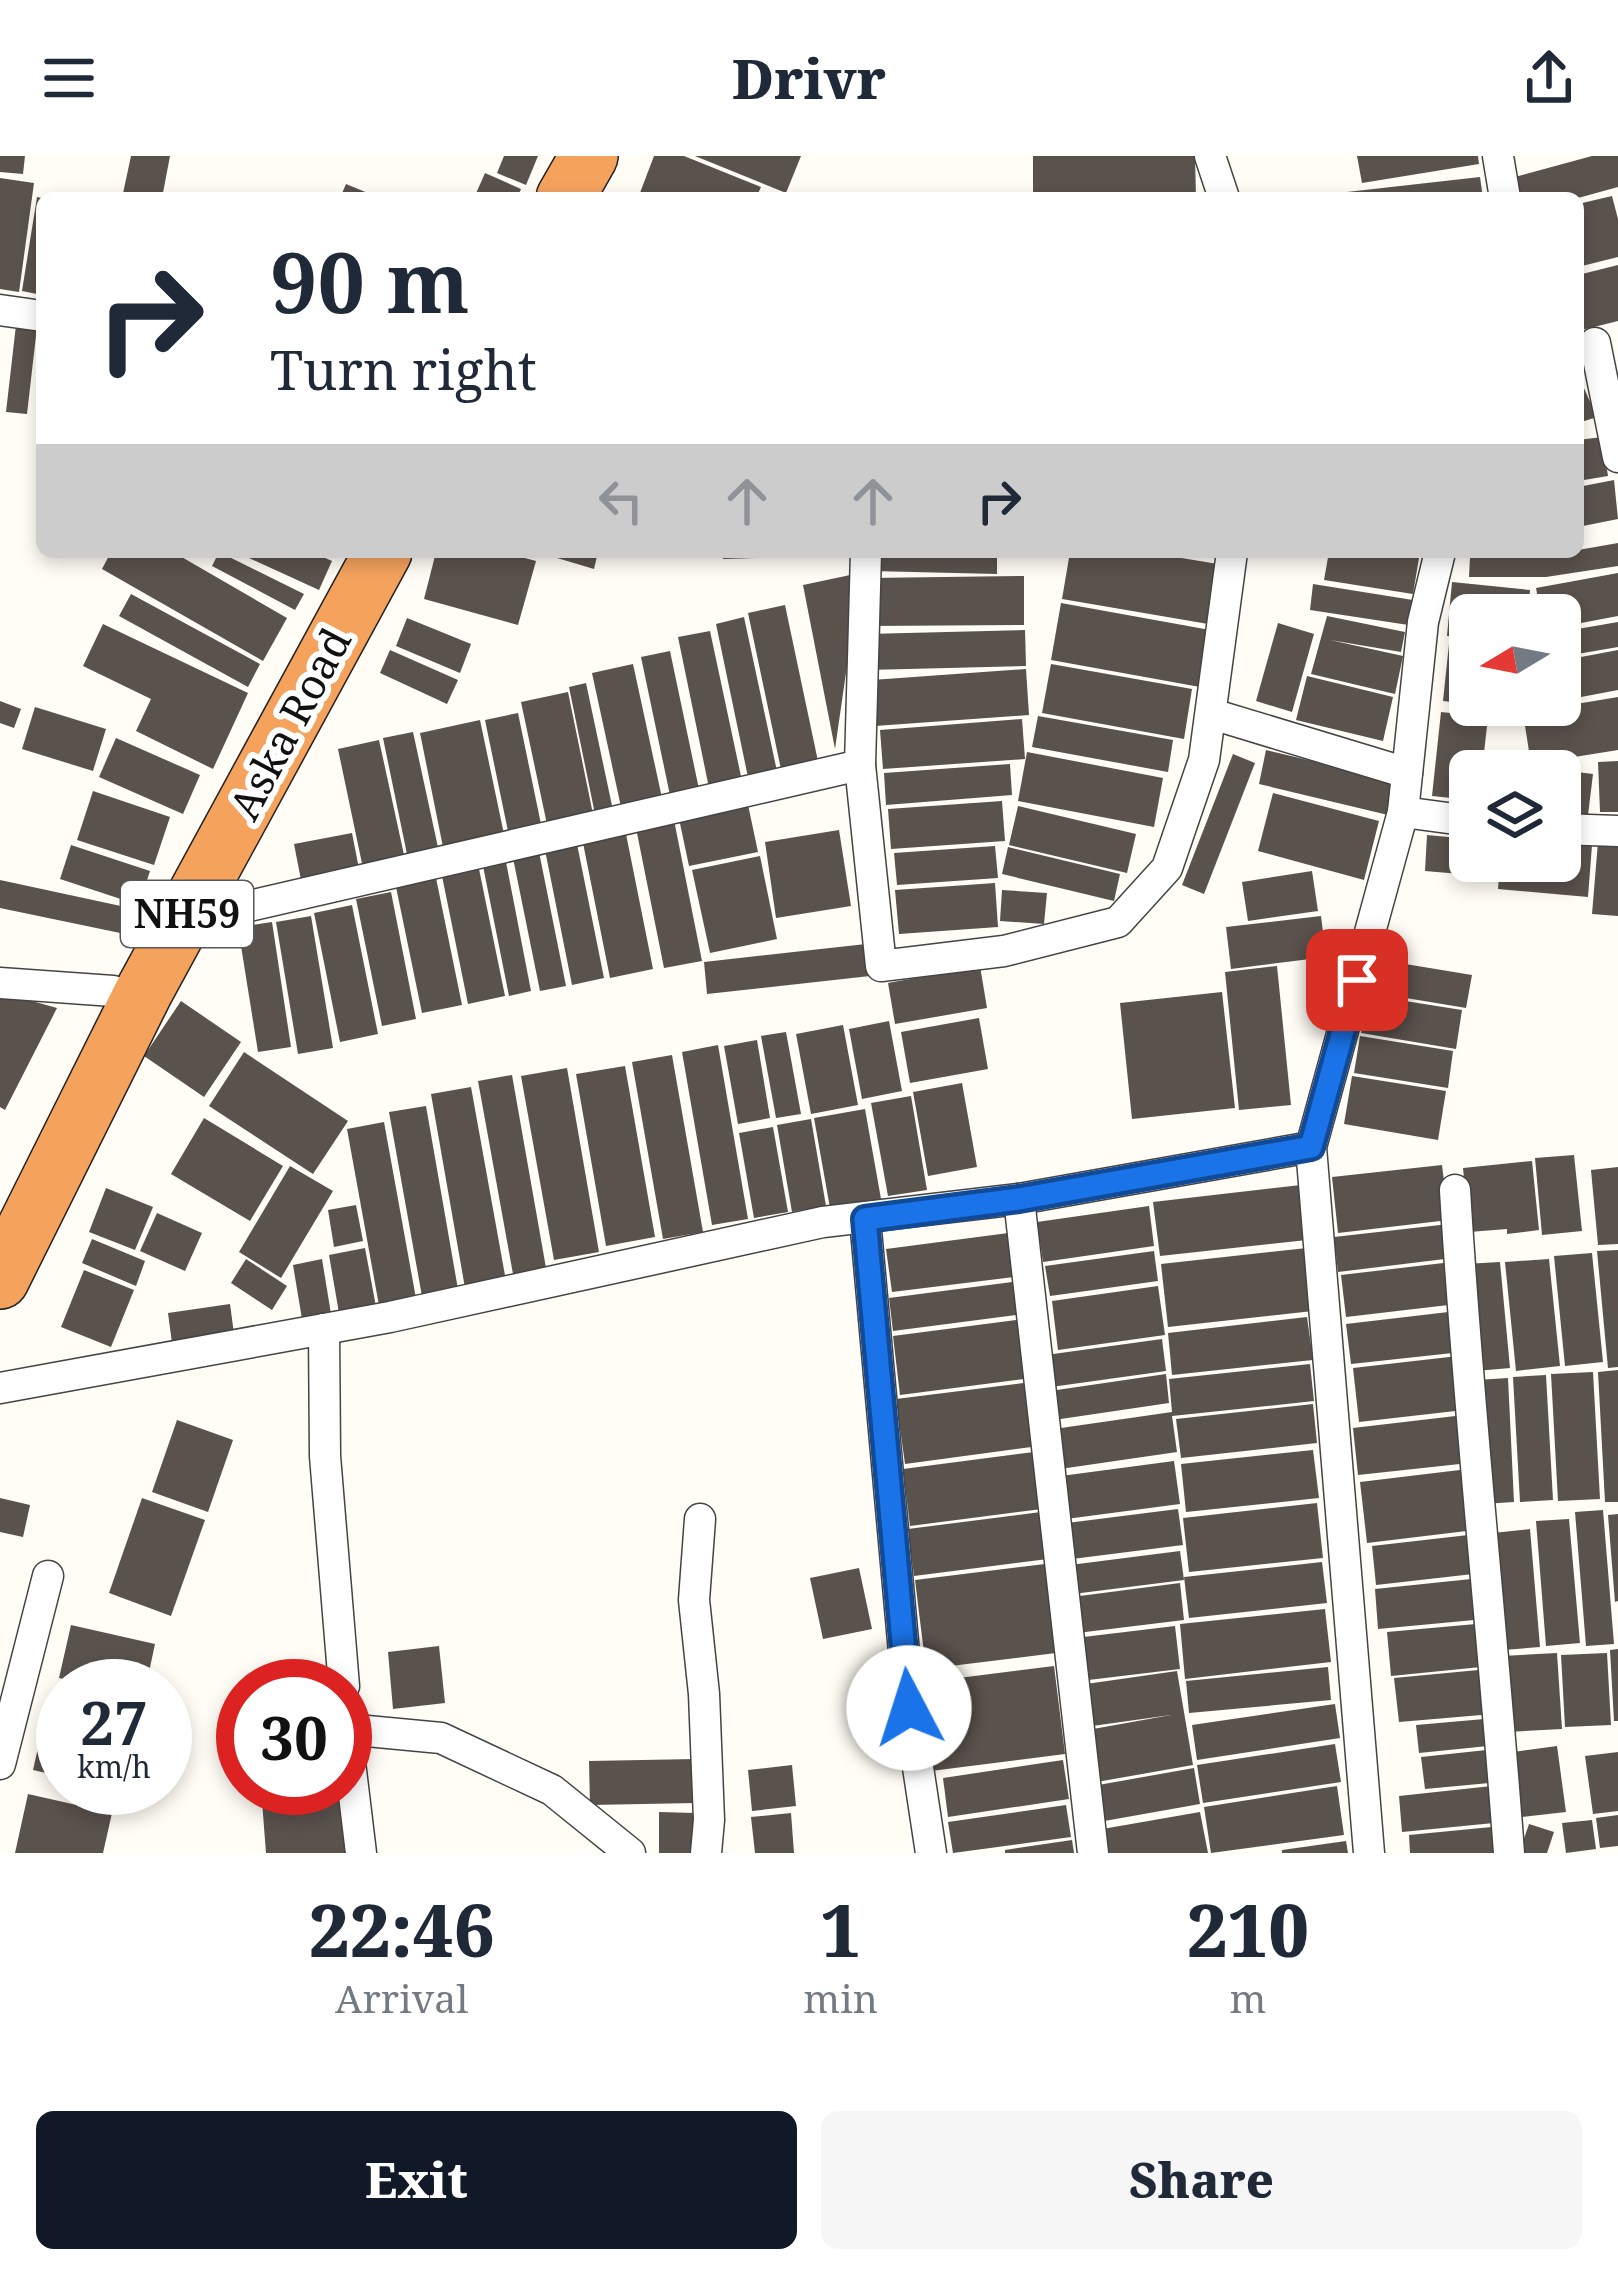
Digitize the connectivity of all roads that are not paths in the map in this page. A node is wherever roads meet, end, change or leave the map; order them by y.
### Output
1 (590, 156) edge
2 (1210, 156) edge
3 (1498, 156) edge
4 (569, 192) edge
5 (1222, 192) edge
6 (1504, 192) edge
7 (0, 310) edge
8 (36, 315) edge
9 (1597, 342) edge
10 (1618, 457) edge
11 (348, 558) edge
12 (379, 558) edge
13 (866, 558) edge
14 (1231, 558) edge
15 (1439, 558) edge
16 (1212, 714) junction
17 (860, 765) junction
18 (1407, 773) junction
19 (1403, 812) junction
20 (1449, 817) edge
21 (1581, 830) edge
22 (1618, 831) edge
23 (184, 921) junction
24 (0, 983) edge
25 (113, 991) junction
26 (1311, 1147) junction
27 (1455, 1190) dead end
28 (1019, 1199) junction
29 (0, 1210) edge
30 (865, 1219) junction
31 (0, 1280) edge
32 (324, 1329) junction
33 (0, 1388) edge
34 (700, 1519) dead end
35 (48, 1576) dead end
36 (342, 1659) edge
37 (372, 1731) edge
38 (0, 1764) edge
39 (356, 1815) edge
40 (361, 1853) edge
41 (630, 1853) edge
42 (706, 1853) edge
43 (931, 1853) edge
44 (1093, 1853) edge
45 (1370, 1853) edge
46 (1509, 1853) edge

1 - 4 highway
2 - 5 street
3 - 6 street
7 - 8 street
9 - 10 street
11 - 25 highway, NH59
12 - 23 highway, Aska Road / NH59
13 - 17 street
14 - 16 street
15 - 18 street
16 - 17 street
16 - 18 street
17 - 23 street
18 - 19 street
19 - 20 street
19 - 26 street
21 - 22 street
23 - 31 highway, Aska Road / NH59
24 - 25 street
25 - 29 highway, NH59
26 - 28 street
26 - 45 street
27 - 46 street
28 - 30 street
28 - 44 street
30 - 32 street
30 - 43 street
32 - 33 street
32 - 36 street
34 - 42 street
35 - 38 street
37 - 41 street
39 - 40 street

